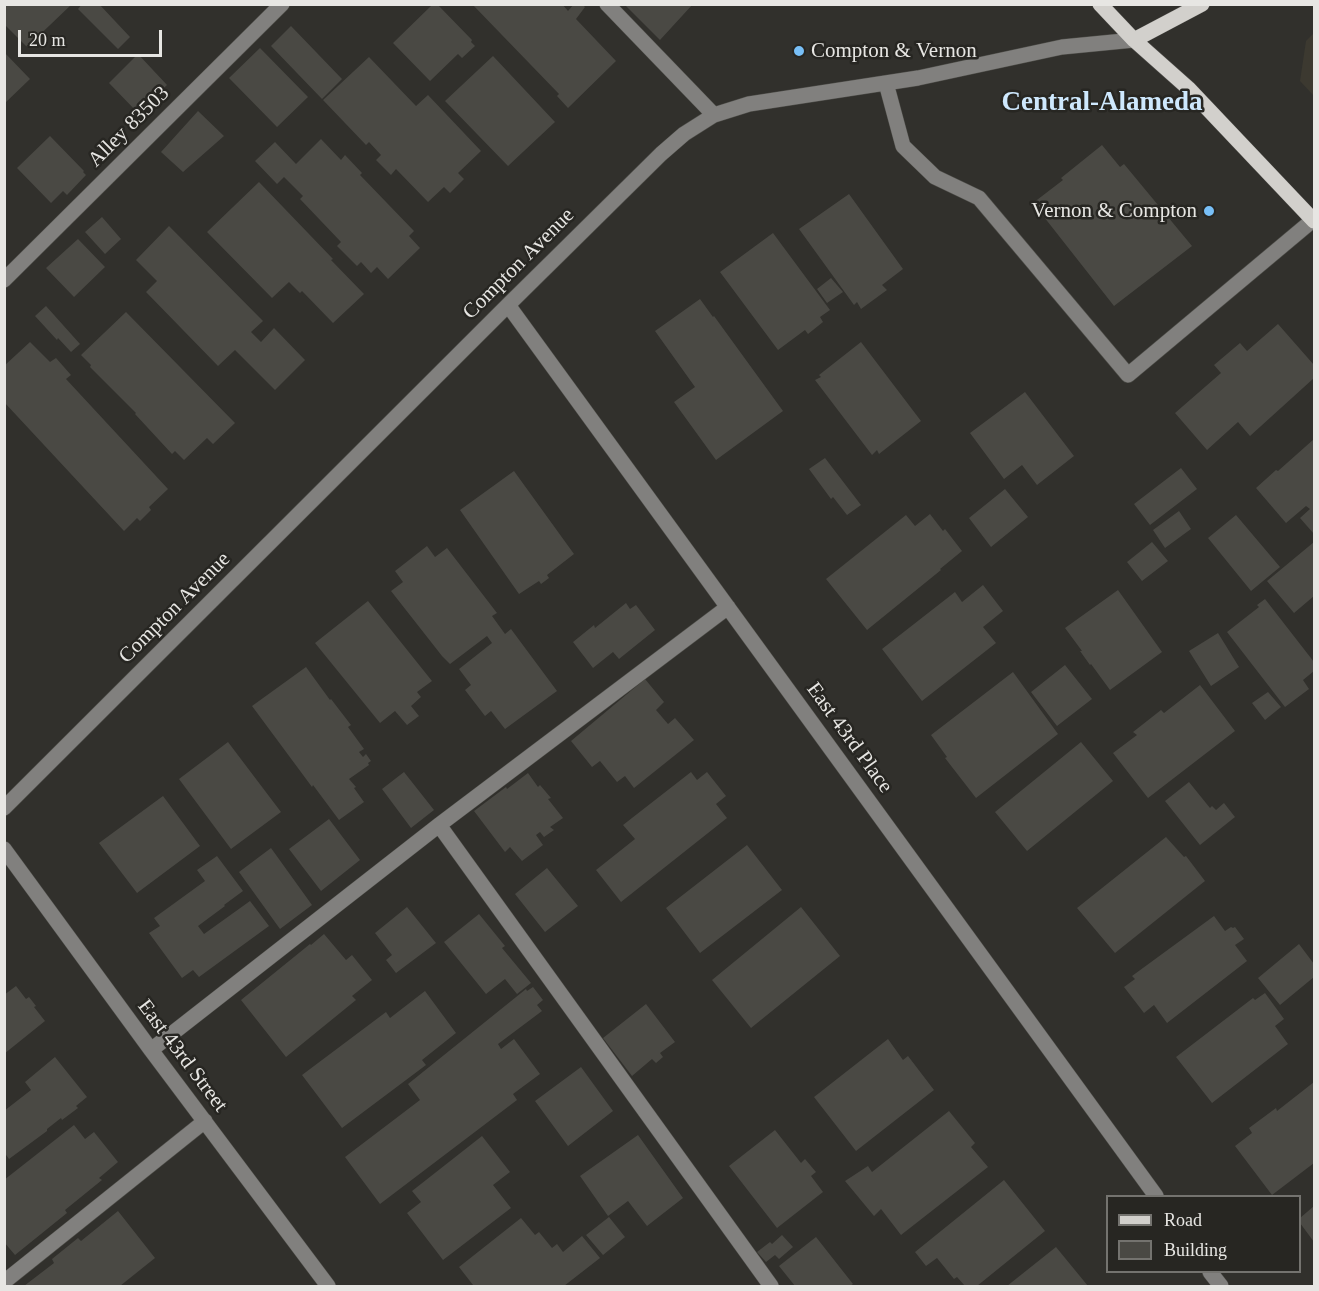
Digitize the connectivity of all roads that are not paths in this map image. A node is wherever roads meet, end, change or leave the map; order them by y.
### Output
1 (282, 4) edge
2 (607, 4) edge
3 (1100, 4) edge
4 (1202, 4) edge
5 (1134, 40) junction
6 (886, 83) junction
7 (714, 115) junction
8 (1314, 221) edge
9 (4, 280) edge
10 (508, 304) junction
11 (728, 606) junction
12 (4, 808) edge
13 (439, 825) junction
14 (4, 849) edge
15 (151, 1050) junction
16 (206, 1121) junction
17 (1155, 1195) edge
18 (1211, 1273) edge
19 (4, 1282) edge
20 (328, 1287) edge
21 (771, 1287) edge
22 (1221, 1287) edge

1 - 9 street, Alley 83503
2 - 7 street
3 - 5 main road
4 - 5 main road, Compton Avenue
5 - 6 street, Compton Avenue
5 - 8 main road
6 - 7 street, Compton Avenue
6 - 8 street
7 - 10 street, Compton Avenue
10 - 11 street, East 43rd Place
10 - 12 street, Compton Avenue
11 - 13 street
11 - 17 street, East 43rd Place
13 - 15 street
13 - 21 street
14 - 15 street, East 43rd Street
15 - 16 street, East 43rd Street
16 - 19 street
16 - 20 street, East 43rd Street
18 - 22 street

